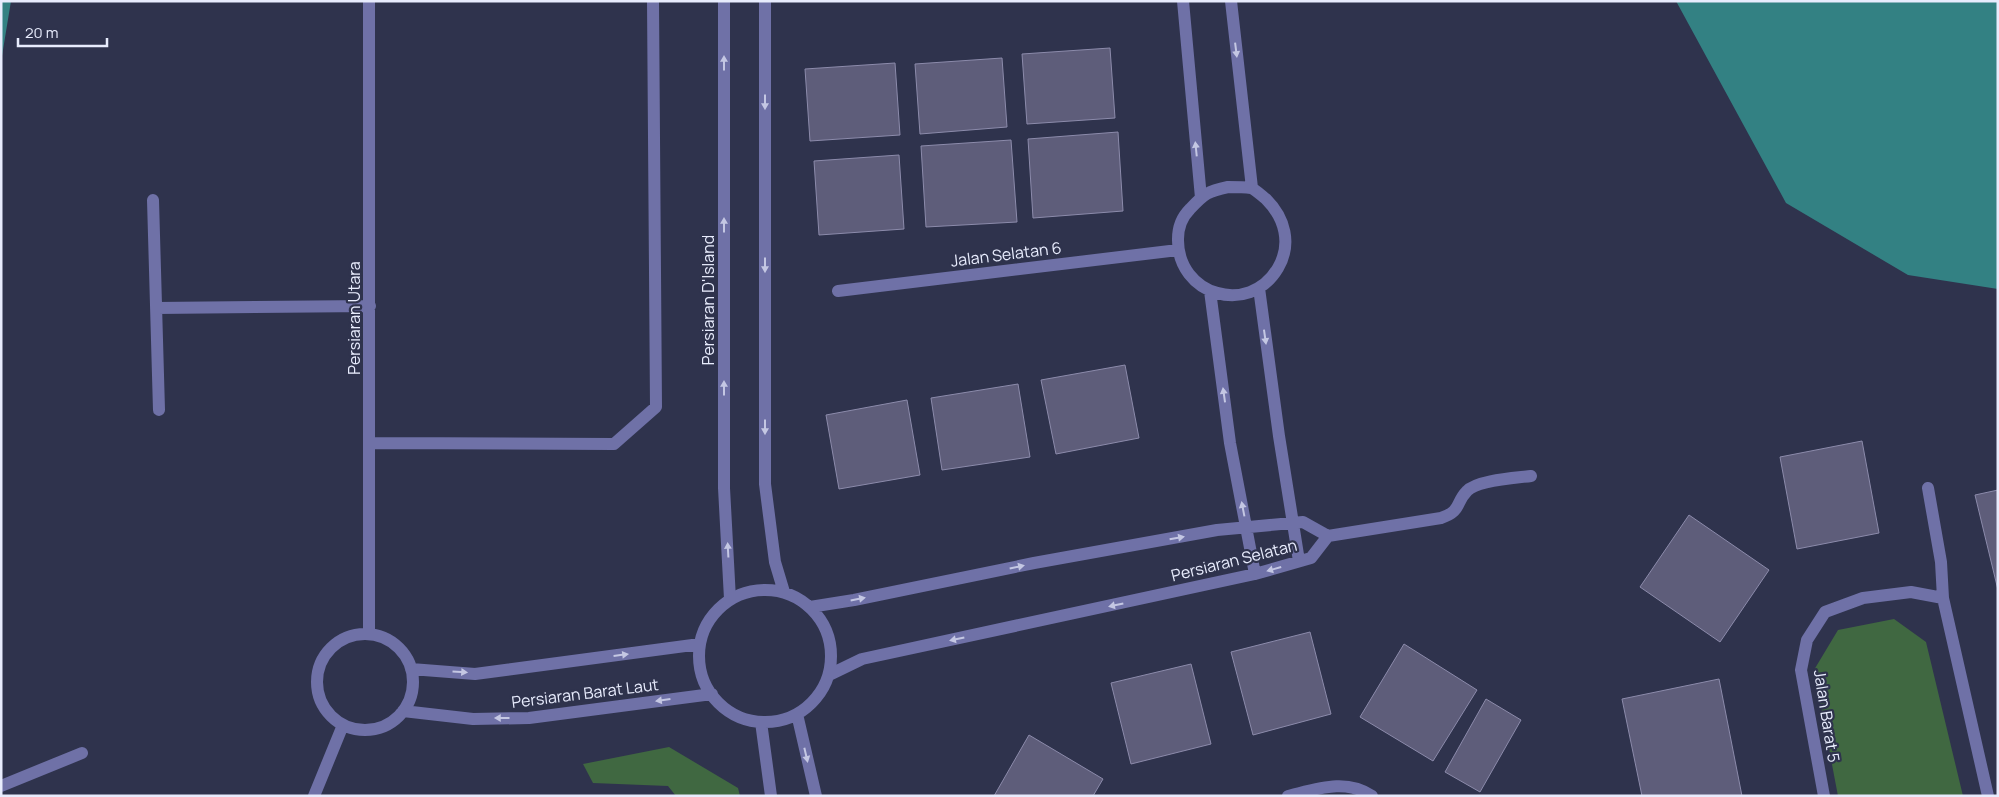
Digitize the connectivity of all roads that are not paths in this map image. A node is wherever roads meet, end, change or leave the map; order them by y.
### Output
1 (369, 1) edge
2 (654, 1) edge
3 (724, 1) edge
4 (765, 1) edge
5 (1183, 1) edge
6 (1231, 1) edge
7 (1252, 188) junction
8 (1201, 198) junction
9 (153, 200) dead end
10 (1178, 250) junction
11 (1259, 288) junction
12 (838, 291) dead end
13 (1210, 292) junction
14 (370, 306) junction
15 (156, 308) junction
16 (159, 410) dead end
17 (370, 443) junction
18 (1531, 476) dead end
19 (1928, 488) dead end
20 (1293, 523) junction
21 (1246, 528) junction
22 (1328, 536) junction
23 (1299, 561) junction
24 (1256, 574) junction
25 (784, 592) junction
26 (1943, 598) junction
27 (730, 599) junction
28 (810, 607) junction
29 (369, 634) junction
30 (700, 644) junction
31 (411, 669) junction
32 (829, 675) junction
33 (712, 694) junction
34 (402, 711) junction
35 (797, 714) junction
36 (761, 722) junction
37 (343, 725) junction
38 (82, 753) dead end
39 (1, 786) edge
40 (314, 796) edge
41 (770, 796) edge
42 (816, 796) edge
43 (1288, 796) edge
44 (1372, 796) edge
45 (1824, 796) edge
46 (1988, 796) edge

1 - 14 street, Persiaran Utara
2 - 17 street
27 -> 3 street, Persiaran D'Island
4 -> 25 street
8 -> 5 street
6 -> 7 street
7 - 8 street
7 - 11 street
8 - 10 street
9 - 15 street
10 - 12 street, Jalan Selatan 6
10 - 13 street
11 - 13 street
11 -> 20 street
21 -> 13 street
14 - 15 street
14 - 17 street, Persiaran Utara
15 - 16 street
17 - 29 street, Persiaran Utara
18 - 22 street
19 - 26 street
20 - 21 street, Persiaran Selatan
20 - 22 street, Persiaran Selatan
20 - 23 street
21 - 24 street
28 -> 21 street, Persiaran Selatan
22 - 23 street, Persiaran Selatan
23 -> 24 street, Persiaran Selatan
24 -> 32 street, Persiaran Selatan
25 - 27 street
25 - 28 street
26 - 45 street, Jalan Barat 5
26 - 46 street
27 - 30 street
28 - 32 street
29 - 31 street
29 - 37 street
31 -> 30 street, Persiaran Barat Laut
30 - 33 street
31 - 34 street
32 - 35 street
33 -> 34 street, Persiaran Barat Laut
33 - 36 street
34 - 37 street
35 - 36 street
35 -> 42 street
36 - 41 street
37 - 40 street
38 - 39 street
43 - 44 street

